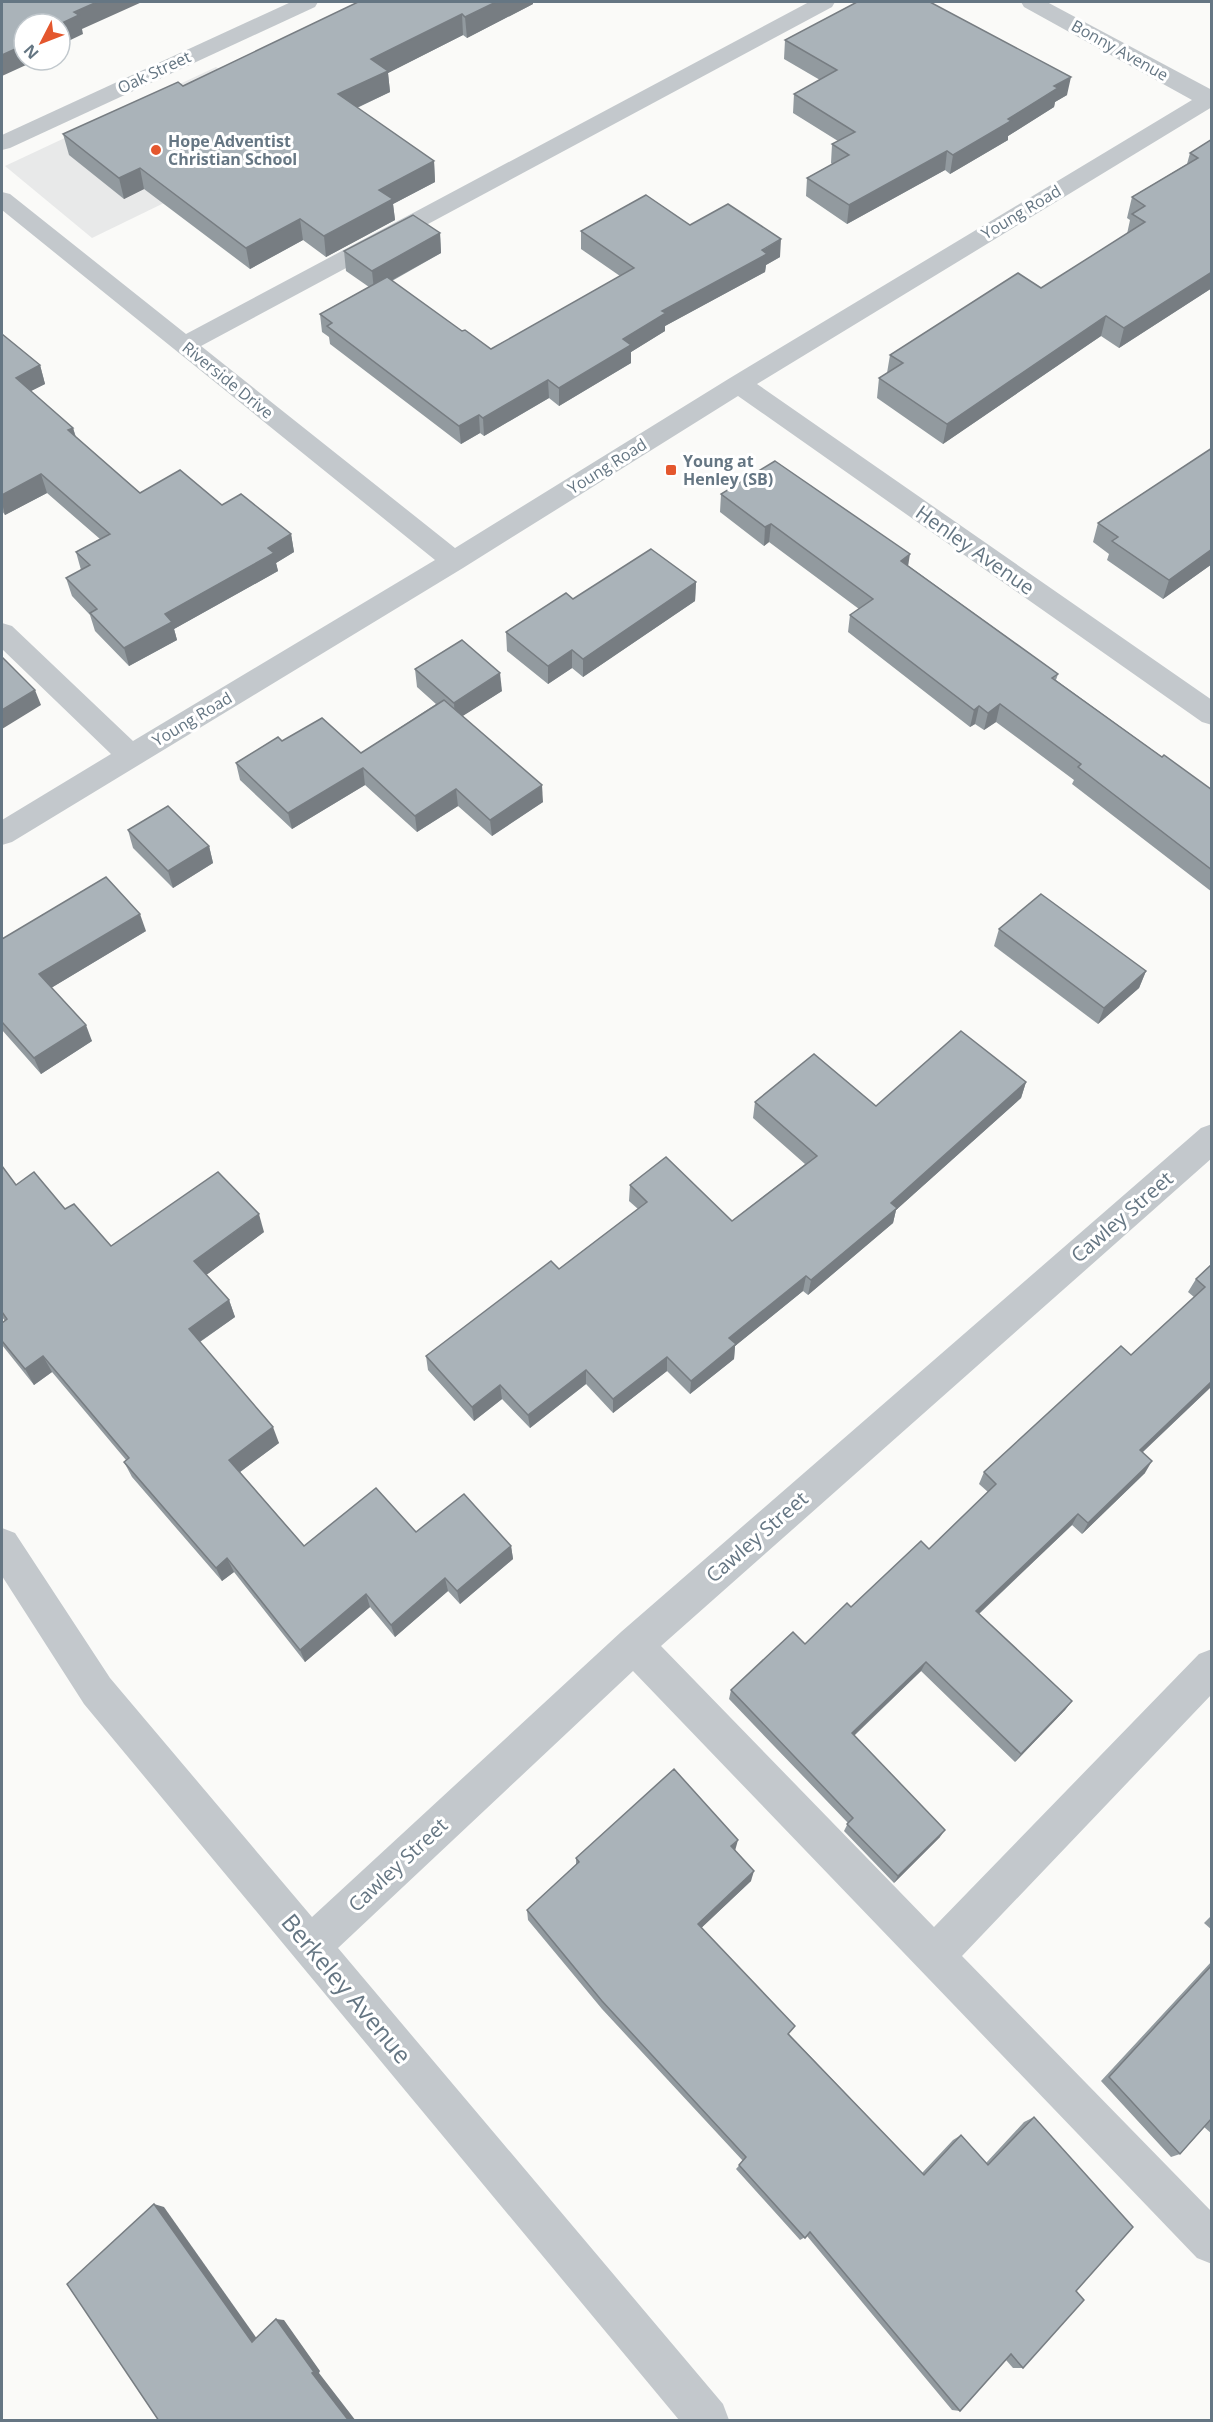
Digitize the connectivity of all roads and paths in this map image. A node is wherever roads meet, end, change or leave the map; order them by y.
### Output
1 (307, 2) edge
2 (825, 2) edge
3 (1032, 2) edge
4 (1209, 98) edge
5 (2, 143) edge
6 (2, 199) edge
7 (184, 345) junction
8 (739, 384) junction
9 (454, 561) junction
10 (2, 633) edge
11 (1210, 712) edge
12 (131, 756) junction
13 (2, 834) edge
14 (1212, 1138) edge
15 (2, 1545) edge
16 (634, 1645) junction
17 (1212, 1667) edge
18 (310, 1946) junction
19 (934, 1956) junction
20 (1212, 2243) edge
21 (707, 2421) edge

1 - 5 street, Oak Street
2 - 7 street
3 - 4 street, Bonny Avenue
4 - 8 street, Young Road
6 - 7 street, Riverside Drive
7 - 9 street, Riverside Drive
8 - 9 street, Young Road
8 - 11 street, Henley Avenue
9 - 12 street, Young Road
10 - 12 street
12 - 13 street, Young Road
14 - 16 street, Cawley Street
15 - 18 street, Berkeley Avenue
16 - 18 street, Cawley Street
16 - 19 street
17 - 19 street
18 - 21 street, Berkeley Avenue
19 - 20 street

